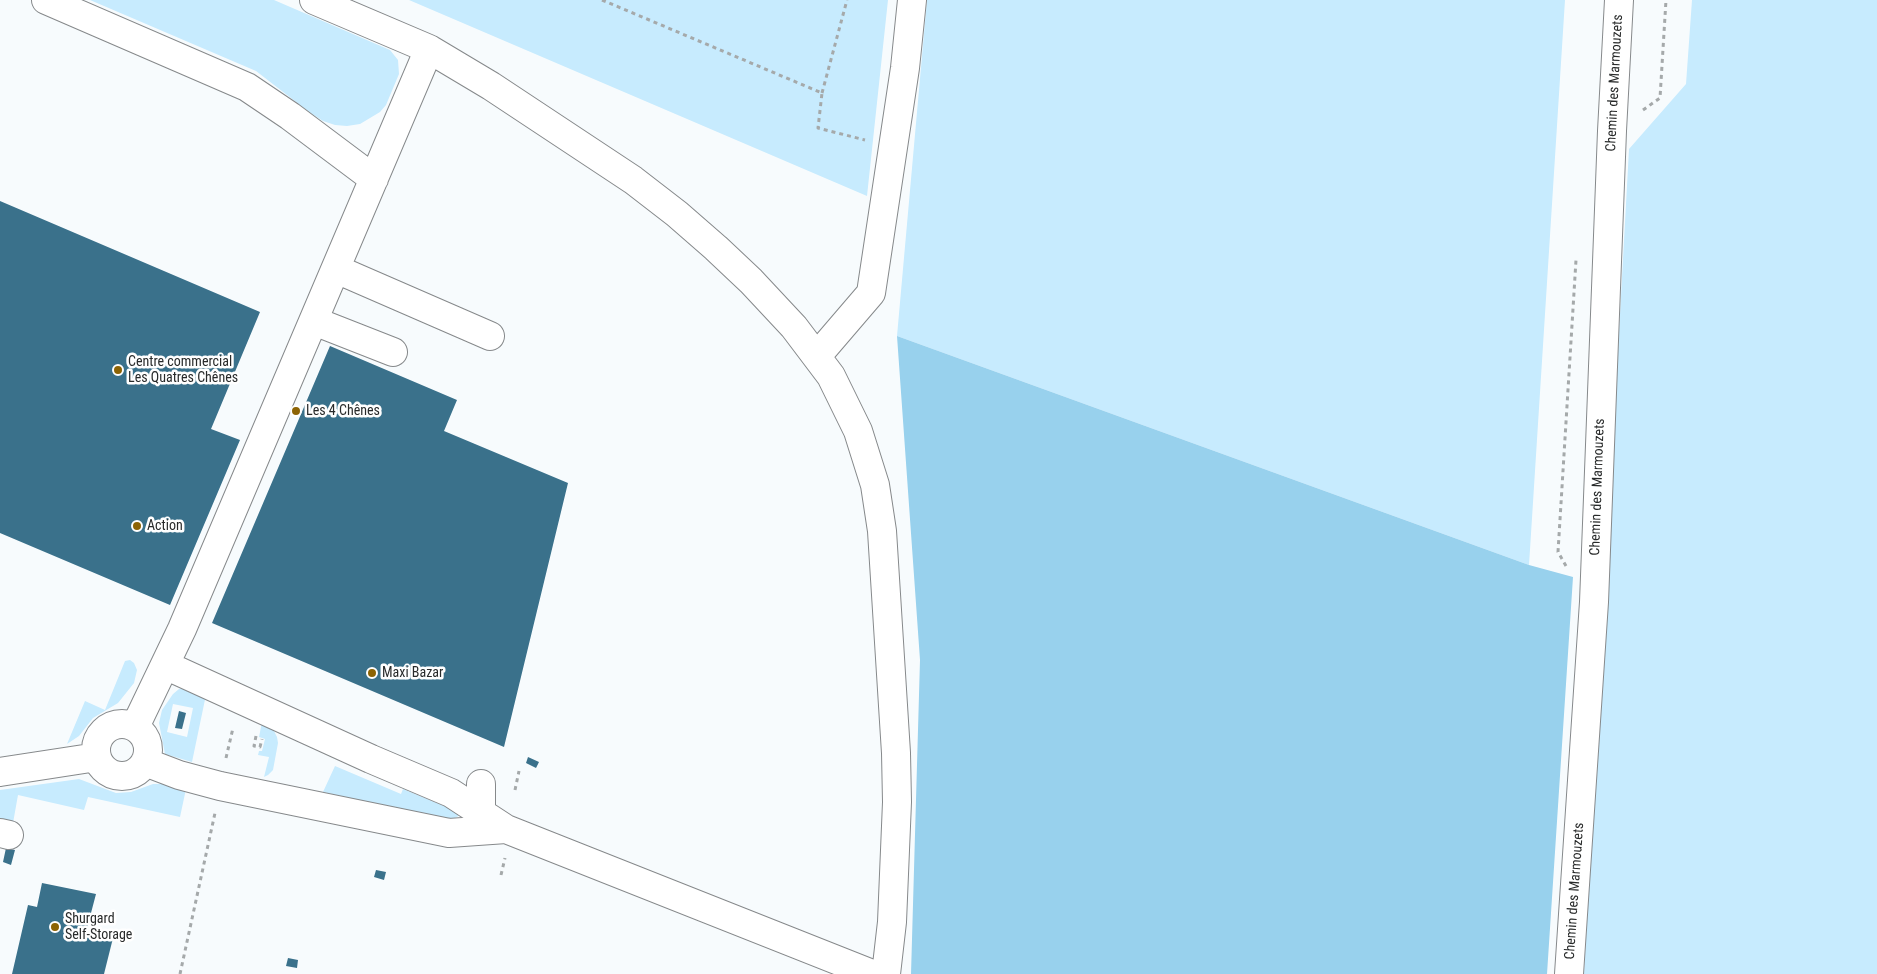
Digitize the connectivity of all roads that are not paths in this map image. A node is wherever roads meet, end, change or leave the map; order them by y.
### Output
1 (46, 0) edge
2 (314, 0) edge
3 (912, 0) edge
4 (1619, 0) edge
5 (429, 49) junction
6 (374, 179) junction
7 (336, 269) junction
8 (314, 321) junction
9 (490, 336) dead end
10 (393, 352) dead end
11 (817, 356) junction
12 (165, 665) junction
13 (135, 727) junction
14 (97, 757) junction
15 (145, 762) junction
16 (0, 772) edge
17 (481, 784) dead end
18 (481, 812) junction
19 (506, 842) junction
20 (872, 974) edge
21 (886, 974) edge
22 (1569, 974) edge

1 - 6 street
2 - 5 street
3 - 11 street
4 - 22 street, Chemin des Marmouzets
5 - 6 street
5 - 11 street
6 - 7 street
7 - 8 street
7 - 9 street
8 - 10 street
8 - 12 street
11 - 21 street
12 - 13 street
12 - 18 street
13 - 14 street
13 - 15 street
14 - 15 street
14 - 16 street
15 - 19 street
17 - 18 street
18 - 19 street
19 - 20 street

